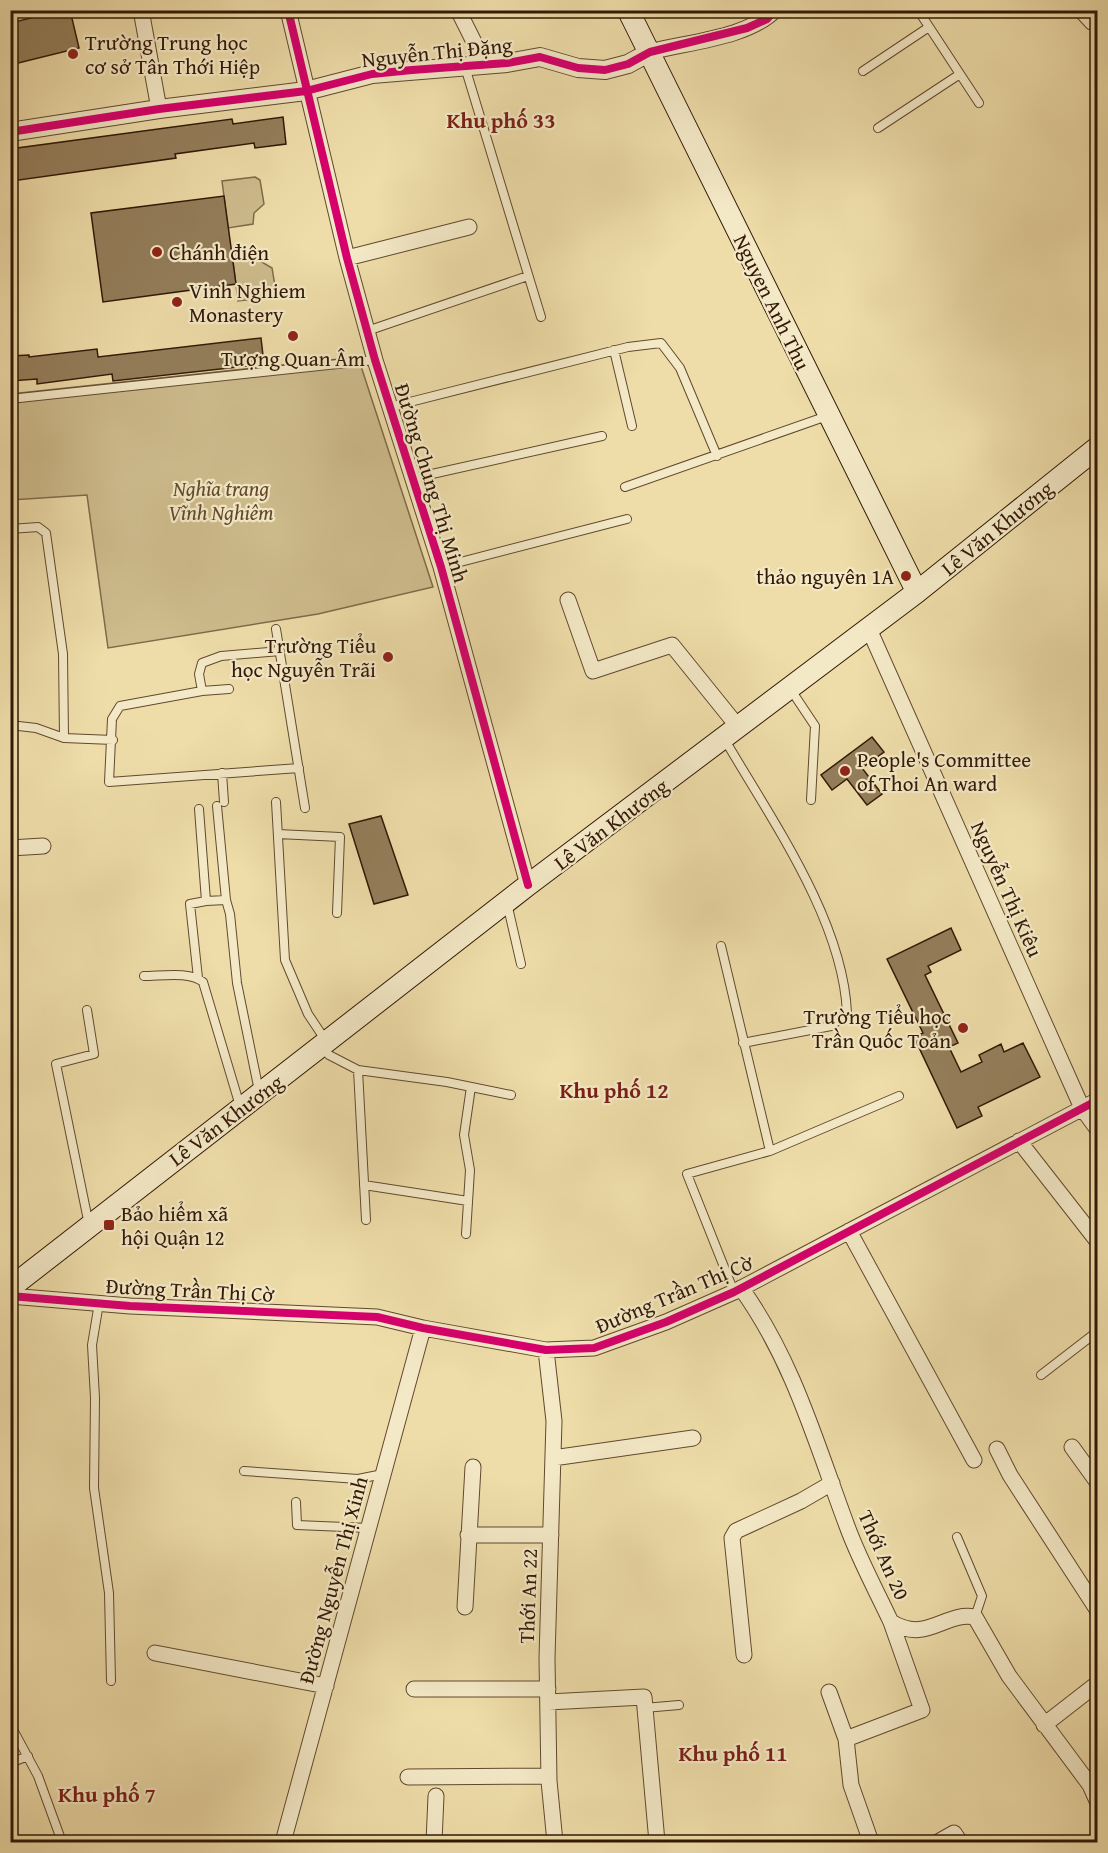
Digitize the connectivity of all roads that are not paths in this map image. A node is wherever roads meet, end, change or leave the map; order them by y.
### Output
1 (141, 10) edge
2 (288, 10) edge
3 (458, 10) edge
4 (628, 10) edge
5 (775, 10) edge
6 (918, 10) edge
7 (1076, 10) edge
8 (1098, 25) edge
9 (929, 27) junction
10 (650, 52) junction
11 (485, 64) junction
12 (464, 66) junction
13 (863, 71) dead end
14 (960, 74) junction
15 (306, 91) junction
16 (980, 103) dead end
17 (159, 109) junction
18 (878, 128) dead end
19 (10, 132) edge
20 (468, 227) dead end
21 (347, 258) junction
22 (528, 276) junction
23 (541, 317) dead end
24 (367, 331) junction
25 (614, 350) junction
26 (375, 360) junction
27 (10, 399) edge
28 (390, 407) junction
29 (828, 415) junction
30 (632, 426) dead end
31 (602, 436) dead end
32 (1098, 447) edge
33 (717, 456) junction
34 (414, 478) junction
35 (625, 487) dead end
36 (627, 519) dead end
37 (10, 530) edge
38 (441, 567) junction
39 (917, 592) junction
40 (568, 600) dead end
41 (276, 629) dead end
42 (868, 629) junction
43 (280, 651) junction
44 (229, 689) dead end
45 (790, 689) junction
46 (202, 691) junction
47 (10, 725) edge
48 (732, 734) junction
49 (64, 738) junction
50 (113, 740) junction
51 (299, 768) junction
52 (222, 773) junction
53 (811, 800) dead end
54 (276, 802) dead end
55 (305, 808) dead end
56 (198, 809) dead end
57 (278, 834) junction
58 (43, 846) dead end
59 (10, 848) edge
60 (528, 885) junction
61 (226, 900) junction
62 (206, 901) junction
63 (507, 901) junction
64 (337, 913) dead end
65 (721, 946) dead end
66 (521, 964) dead end
67 (144, 976) dead end
68 (198, 978) junction
69 (87, 1010) dead end
70 (743, 1043) junction
71 (324, 1045) junction
72 (358, 1070) junction
73 (471, 1087) junction
74 (260, 1094) junction
75 (512, 1095) dead end
76 (899, 1096) dead end
77 (1098, 1100) edge
78 (1082, 1108) junction
79 (241, 1111) junction
80 (1098, 1130) edge
81 (1019, 1141) junction
82 (770, 1151) junction
83 (364, 1185) junction
84 (468, 1201) junction
85 (366, 1220) dead end
86 (89, 1226) junction
87 (849, 1231) junction
88 (466, 1234) dead end
89 (1098, 1242) edge
90 (10, 1288) edge
91 (737, 1290) junction
92 (10, 1296) edge
93 (99, 1303) junction
94 (423, 1328) junction
95 (1098, 1331) edge
96 (546, 1350) junction
97 (1041, 1375) dead end
98 (693, 1438) dead end
99 (1072, 1447) dead end
100 (997, 1449) dead end
101 (553, 1458) junction
102 (974, 1460) dead end
103 (473, 1467) dead end
104 (244, 1471) dead end
105 (384, 1473) junction
106 (832, 1482) junction
107 (1098, 1483) edge
108 (296, 1502) dead end
109 (370, 1528) junction
110 (468, 1535) junction
111 (551, 1535) junction
112 (957, 1537) dead end
113 (465, 1607) dead end
114 (1098, 1611) edge
115 (975, 1617) junction
116 (891, 1622) junction
117 (155, 1653) dead end
118 (744, 1655) dead end
119 (111, 1682) dead end
120 (1098, 1683) edge
121 (326, 1686) junction
122 (414, 1689) dead end
123 (829, 1692) dead end
124 (548, 1695) junction
125 (679, 1705) dead end
126 (644, 1708) junction
127 (10, 1724) edge
128 (1044, 1725) junction
129 (846, 1739) junction
130 (28, 1756) junction
131 (10, 1763) edge
132 (549, 1776) junction
133 (408, 1777) dead end
134 (436, 1796) dead end
135 (1098, 1803) edge
136 (62, 1842) edge
137 (283, 1842) edge
138 (434, 1842) edge
139 (555, 1842) edge
140 (657, 1842) edge
141 (871, 1842) edge
142 (938, 1842) edge
143 (960, 1842) edge

1 - 17 street
2 - 15 street, Đường Chung Thị Minh
3 - 11 street
4 - 10 main road, Nguyen Anh Thu
5 - 10 street
6 - 9 lane
7 - 8 lane
9 - 13 lane
9 - 14 lane
10 - 11 street, Nguyễn Thị Đặng
10 - 29 main road, Nguyen Anh Thu
11 - 12 street, Nguyễn Thị Đặng
12 - 15 street, Nguyễn Thị Đặng
12 - 22 lane
14 - 16 lane
14 - 18 lane
15 - 17 street, Nguyễn Thị Đặng
15 - 21 street, Đường Chung Thị Minh
17 - 19 street, Nguyễn Thị Đặng
20 - 21 street
21 - 24 street, Đường Chung Thị Minh
22 - 23 lane
22 - 24 lane
24 - 26 street, Đường Chung Thị Minh
25 - 28 lane
25 - 30 lane
25 - 33 lane
26 - 27 lane
26 - 28 street, Đường Chung Thị Minh
28 - 34 street, Đường Chung Thị Minh
29 - 33 lane
29 - 39 main road, Nguyen Anh Thu
31 - 34 lane
32 - 39 main road, Lê Văn Khương
33 - 35 lane
34 - 38 street, Đường Chung Thị Minh
36 - 38 lane
37 - 49 lane
38 - 60 street, Đường Chung Thị Minh
39 - 42 main road, Lê Văn Khương
40 - 48 street
41 - 43 lane
42 - 45 main road, Lê Văn Khương
42 - 78 street, Nguyễn Thị Kiêu
43 - 46 lane
43 - 51 lane
44 - 46 lane
45 - 48 main road, Lê Văn Khương
45 - 53 lane
46 - 50 lane
47 - 49 lane
48 - 60 main road, Lê Văn Khương
48 - 70 lane
49 - 50 lane
50 - 52 lane
51 - 52 lane
51 - 55 lane
52 - 61 lane
54 - 57 lane
56 - 62 lane
57 - 64 lane
57 - 71 lane
58 - 59 street
60 - 63 main road, Lê Văn Khương
61 - 62 lane
61 - 74 lane
62 - 68 lane
63 - 66 lane
63 - 71 main road, Lê Văn Khương
65 - 70 lane
67 - 68 lane
68 - 79 lane
69 - 86 lane
70 - 82 lane
71 - 72 lane
71 - 74 main road, Lê Văn Khương
72 - 73 lane
72 - 83 lane
73 - 75 lane
73 - 84 lane
74 - 79 main road, Lê Văn Khương
76 - 82 lane
77 - 78 street, Đường Trần Thị Cờ
78 - 80 street, Nguyễn Thị Kiêu
78 - 81 street, Đường Trần Thị Cờ
79 - 86 main road, Lê Văn Khương
81 - 87 street, Đường Trần Thị Cờ
81 - 89 street
82 - 91 lane
83 - 84 lane
83 - 85 lane
84 - 88 lane
86 - 90 main road, Lê Văn Khương
87 - 91 street, Đường Trần Thị Cờ
87 - 102 street
91 - 96 street, Đường Trần Thị Cờ
91 - 106 street, Thới An 20
92 - 93 street, Đường Trần Thị Cờ
93 - 94 street, Đường Trần Thị Cờ
93 - 119 lane
94 - 96 street, Đường Trần Thị Cờ
94 - 105 street, Đường Nguyễn Thị Xinh
95 - 97 lane
96 - 101 street, Thới An 22
98 - 101 street
99 - 107 street
100 - 114 street
101 - 111 street, Thới An 22
103 - 110 street
104 - 105 lane
105 - 109 street, Đường Nguyễn Thị Xinh
106 - 116 street, Thới An 20
106 - 118 street
108 - 109 lane
109 - 121 street, Đường Nguyễn Thị Xinh
110 - 111 street
110 - 113 street
111 - 124 street, Thới An 22
112 - 115 lane
115 - 116 street, Thới An 20
115 - 128 street
116 - 129 street
117 - 121 street
120 - 128 street
121 - 137 street, Đường Nguyễn Thị Xinh
122 - 124 street
123 - 129 street
124 - 126 street
124 - 132 street, Thới An 22
125 - 126 lane
126 - 140 street
127 - 130 lane
128 - 135 street
129 - 141 street
130 - 131 lane
130 - 136 lane
132 - 133 street
132 - 139 street, Thới An 22
134 - 138 street
142 - 143 street

